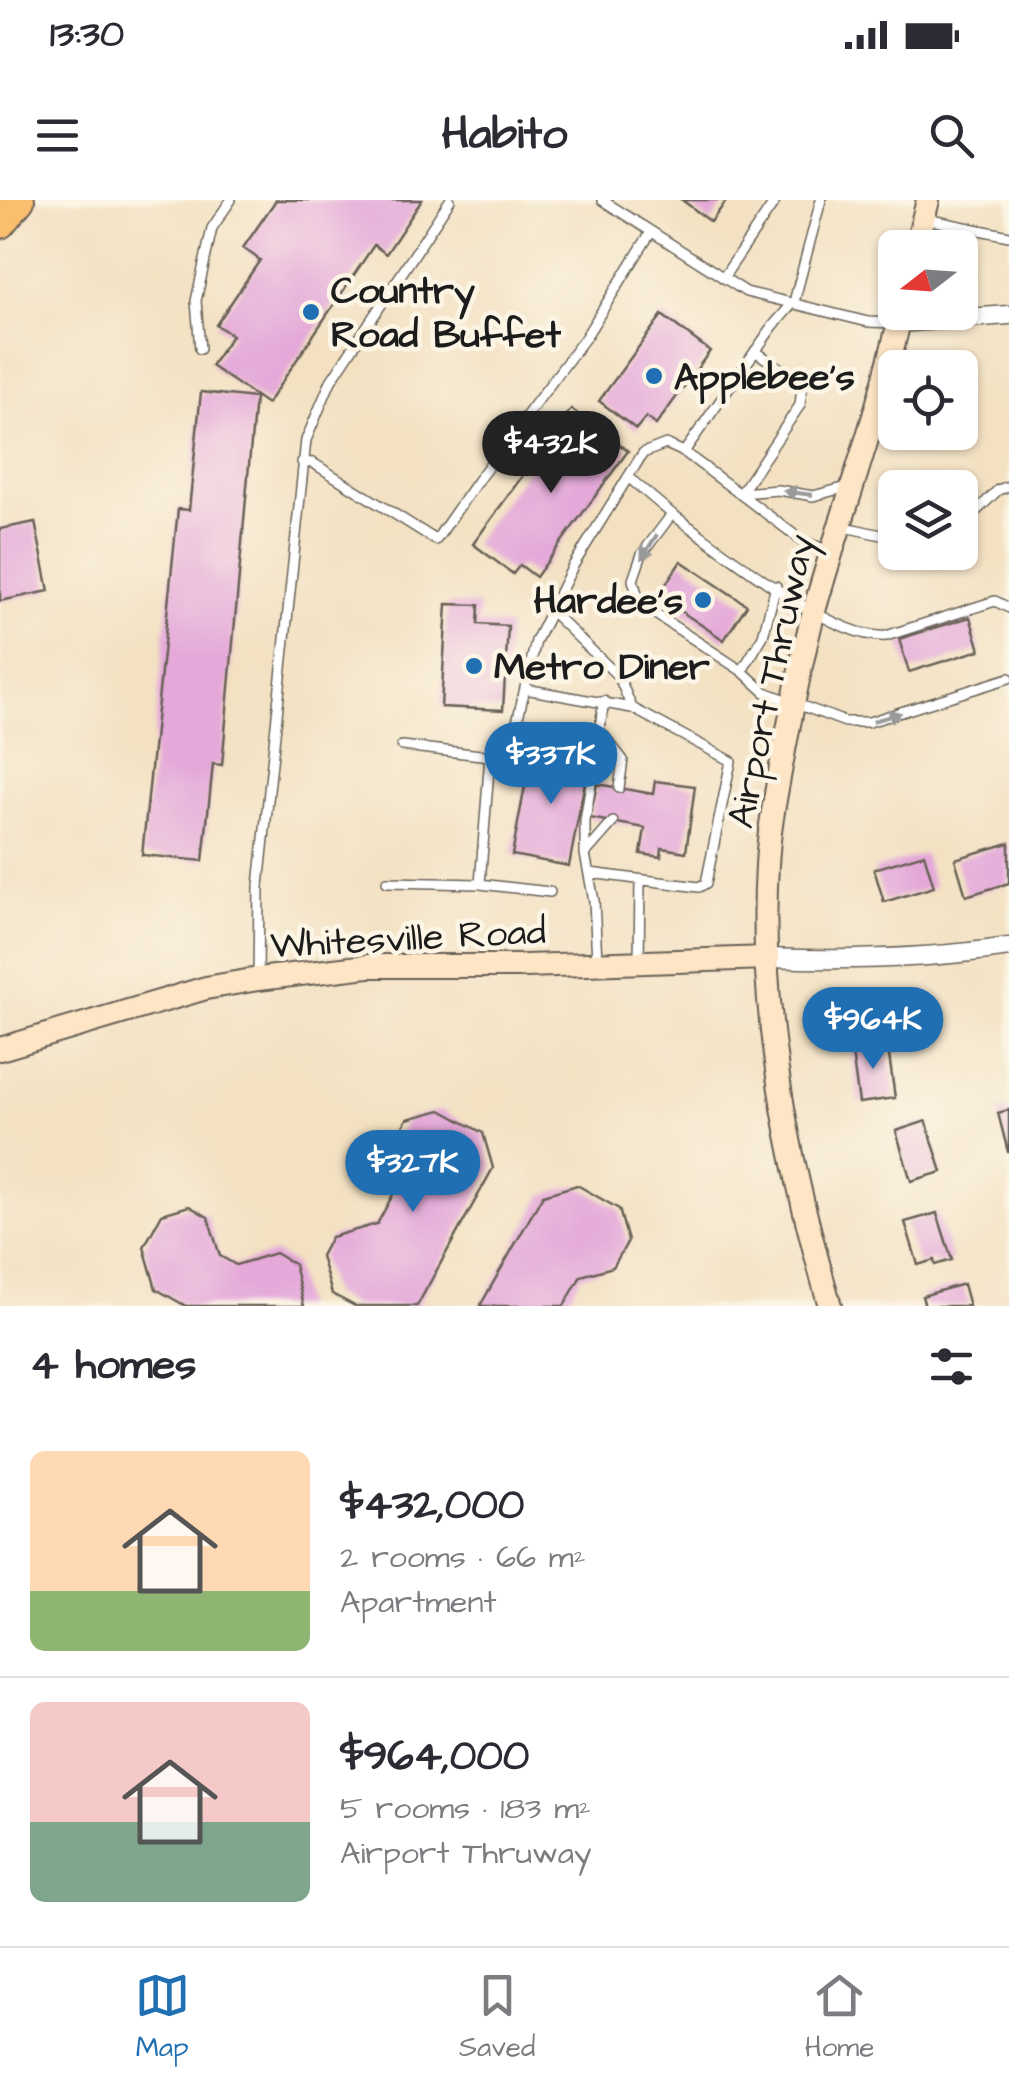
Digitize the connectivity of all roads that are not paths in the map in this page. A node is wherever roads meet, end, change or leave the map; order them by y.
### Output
1 (19, 200) edge
2 (231, 200) edge
3 (450, 200) edge
4 (602, 200) edge
5 (776, 200) edge
6 (822, 200) edge
7 (926, 209) edge
8 (0, 223) edge
9 (651, 232) junction
10 (1009, 236) edge
11 (723, 278) junction
12 (794, 302) junction
13 (1009, 315) edge
14 (978, 319) edge
15 (878, 321) edge
16 (897, 330) edge
17 (200, 349) dead end
18 (754, 352) junction
19 (684, 452) junction
20 (302, 462) junction
21 (628, 477) junction
22 (852, 485) junction
23 (1009, 486) edge
24 (742, 493) junction
25 (978, 513) edge
26 (672, 514) junction
27 (840, 526) junction
28 (878, 534) edge
29 (832, 552) junction
30 (776, 586) junction
31 (1009, 608) edge
32 (551, 611) junction
33 (813, 614) junction
34 (742, 671) junction
35 (1009, 678) edge
36 (525, 689) junction
37 (604, 701) junction
38 (793, 704) junction
39 (632, 708) junction
40 (601, 732) junction
41 (402, 746) dead end
42 (490, 756) junction
43 (619, 788) dead end
44 (613, 822) dead end
45 (585, 854) junction
46 (590, 874) junction
47 (640, 880) junction
48 (387, 882) dead end
49 (480, 884) junction
50 (550, 892) dead end
51 (1009, 947) edge
52 (768, 958) junction
53 (640, 963) junction
54 (598, 964) junction
55 (258, 978) junction
56 (0, 1049) edge
57 (830, 1306) edge

1 - 8 highway
2 - 17 lane
3 - 20 lane
4 - 9 lane
5 - 11 lane
6 - 12 lane
7 - 10 lane
9 - 11 lane
9 - 20 lane
11 - 12 lane
12 - 15 lane
12 - 18 lane
13 - 14 street
16 - 22 main road, Airport Thruway
18 - 19 lane
18 - 24 lane
19 - 21 lane
19 - 24 lane
20 - 55 lane
21 - 26 lane
21 - 32 lane
22 -> 24 lane
22 - 27 main road, Airport Thruway
23 - 25 lane
24 - 29 lane
26 - 30 lane
26 -> 34 lane
27 - 28 lane
27 - 29 main road, Airport Thruway
29 - 33 main road, Airport Thruway
30 - 33 lane
30 - 34 lane
31 - 33 lane
32 - 36 lane
32 - 39 lane
33 - 38 main road, Airport Thruway
34 - 38 lane
38 -> 35 lane
36 - 37 lane
36 - 42 lane
37 - 39 lane
37 - 40 lane
38 - 52 main road, Airport Thruway
39 - 47 lane
40 - 43 lane
40 - 45 lane
41 - 42 lane
42 - 49 lane
44 - 45 lane
45 - 46 lane
46 - 47 lane
46 - 54 lane
47 - 53 lane
48 - 49 lane
49 - 50 lane
51 - 52 street
52 - 53 main road, Whitesville Road
52 - 57 main road, Airport Thruway
53 - 54 main road, Whitesville Road
54 - 55 main road, Whitesville Road
55 - 56 main road, Whitesville Road

